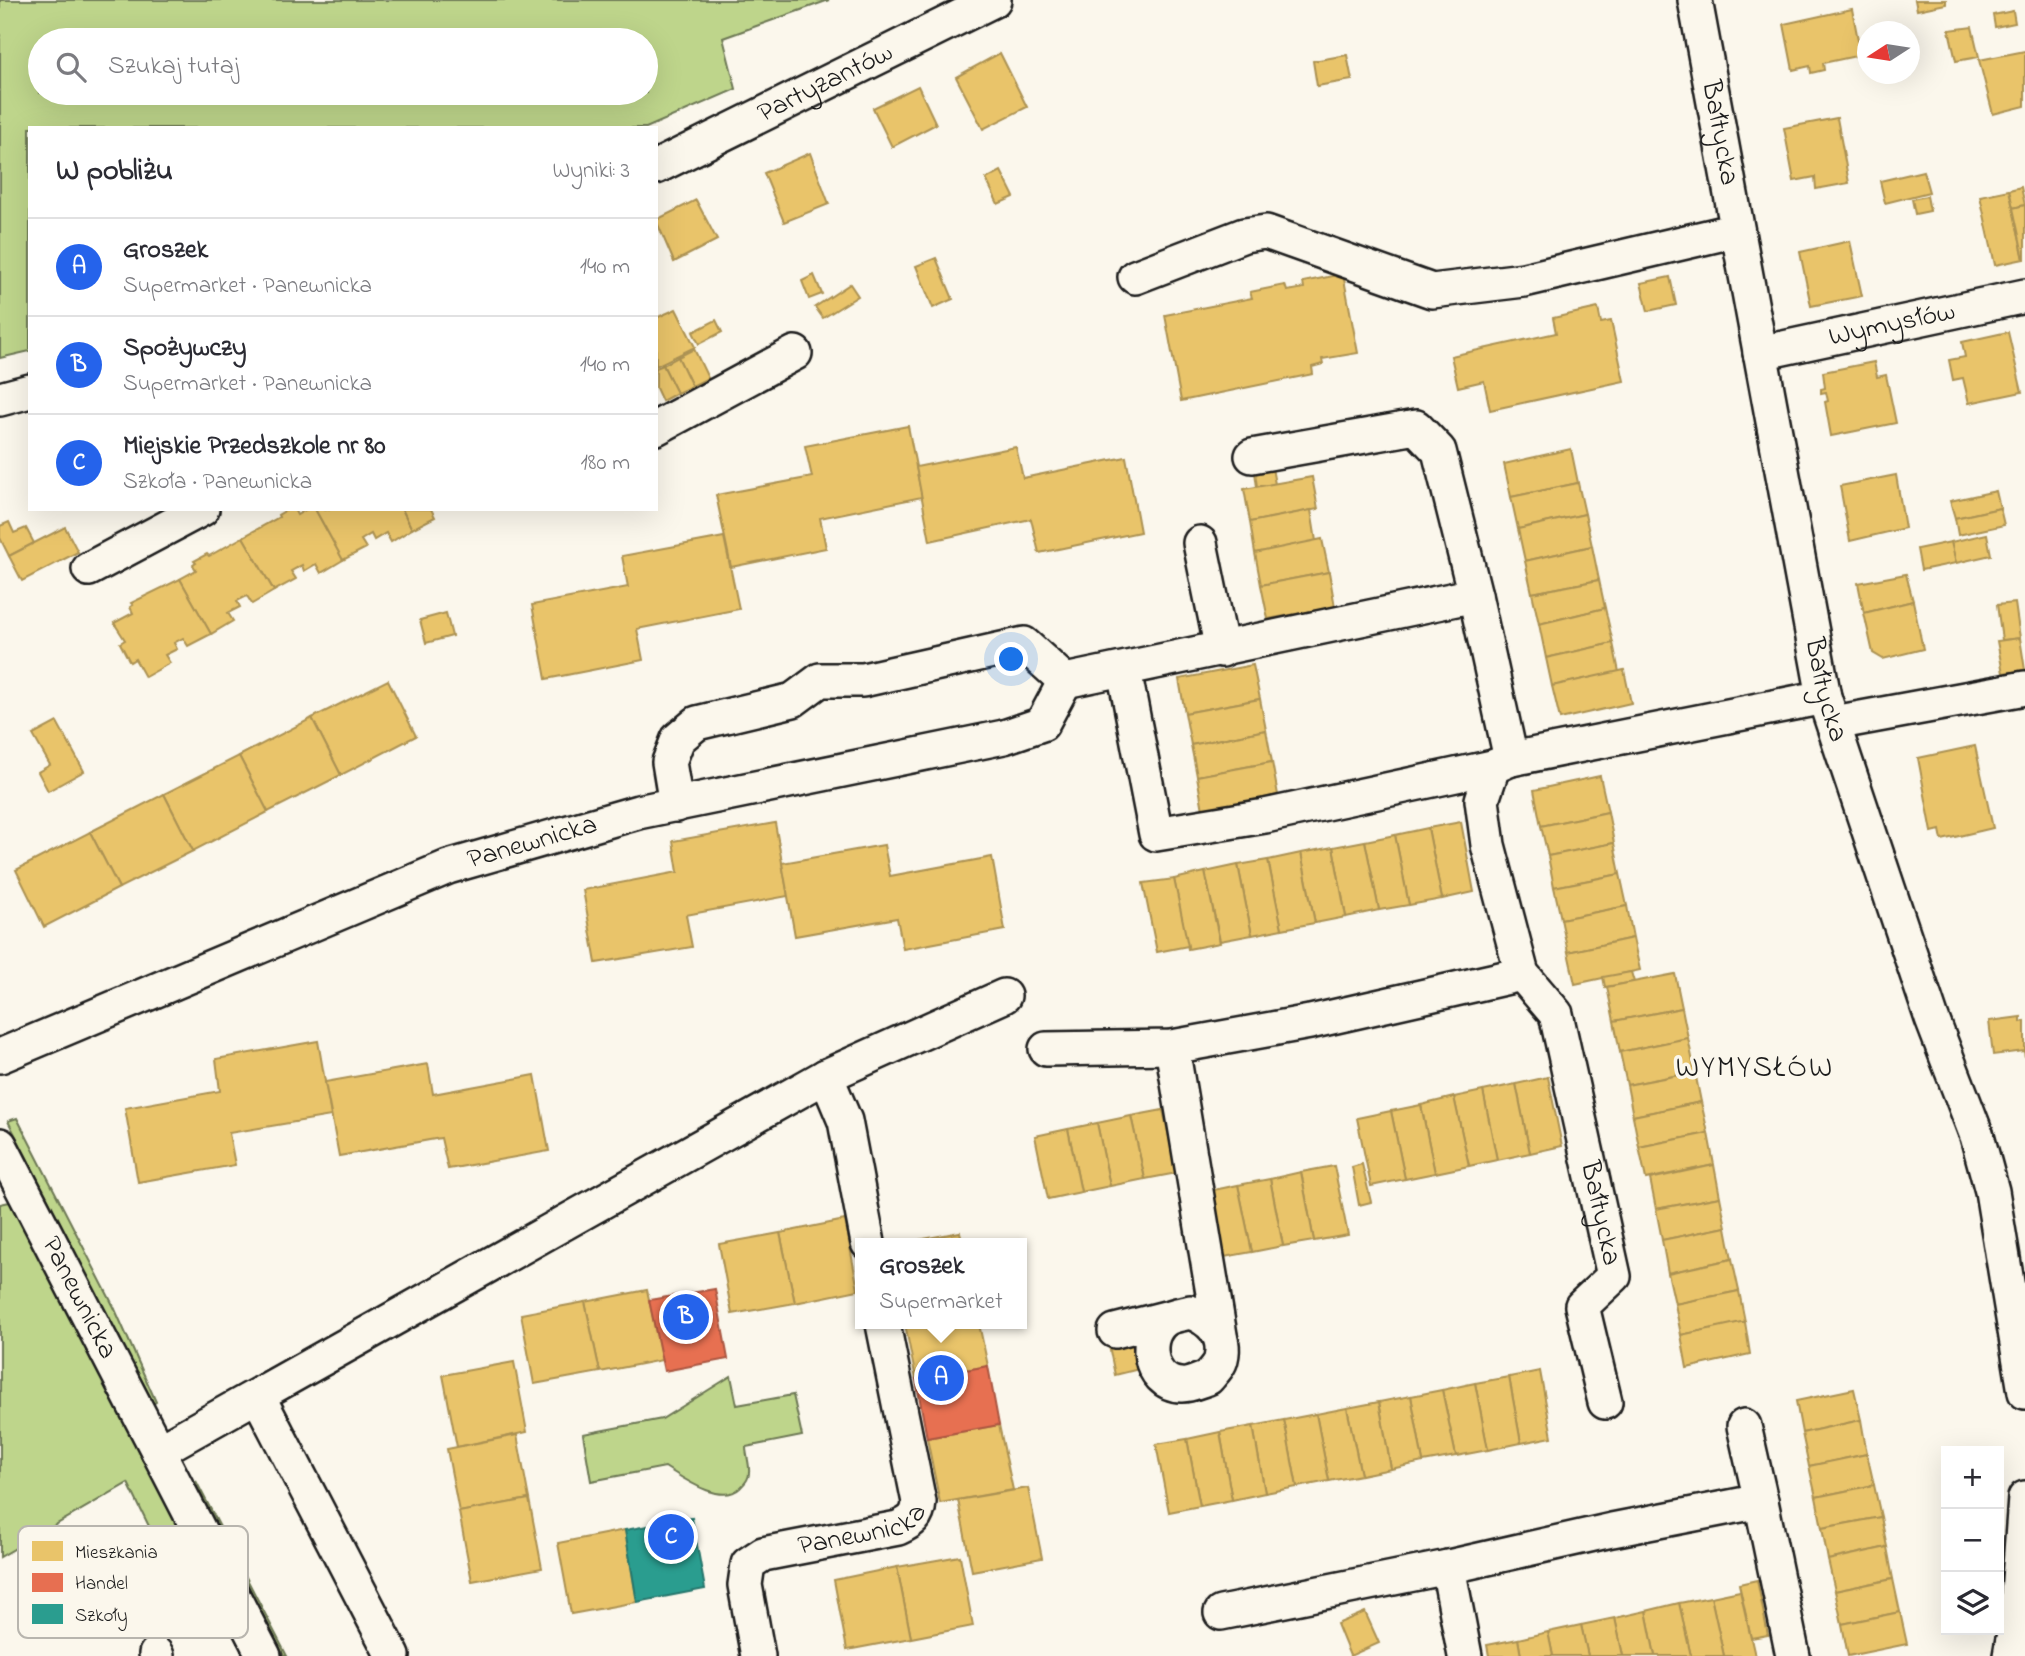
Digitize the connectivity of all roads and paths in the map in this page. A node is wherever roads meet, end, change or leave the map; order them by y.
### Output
1 (994, 0) edge
2 (1695, 0) edge
3 (658, 166) edge
4 (1737, 230) junction
5 (1135, 277) dead end
6 (2025, 296) edge
7 (795, 353) dead end
8 (1760, 353) junction
9 (28, 392) edge
10 (0, 399) edge
11 (658, 427) edge
12 (1252, 456) dead end
13 (198, 511) edge
14 (1200, 543) dead end
15 (89, 569) dead end
16 (1475, 595) junction
17 (1222, 650) junction
18 (1124, 670) junction
19 (1065, 681) junction
20 (2025, 688) edge
21 (1829, 710) junction
22 (1502, 763) junction
23 (676, 805) junction
24 (1522, 974) junction
25 (1004, 996) dead end
26 (1172, 1047) junction
27 (1046, 1049) dead end
28 (0, 1056) edge
29 (825, 1076) junction
30 (5, 1165) edge
31 (867, 1238) edge
32 (1166, 1318) junction
33 (885, 1329) edge
34 (1115, 1331) dead end
35 (1220, 1335) junction
36 (2024, 1371) edge
37 (258, 1396) junction
38 (1605, 1402) dead end
39 (1744, 1426) dead end
40 (158, 1451) junction
41 (2025, 1498) edge
42 (1761, 1501) junction
43 (197, 1526) edge
44 (1448, 1567) junction
45 (1221, 1613) dead end
46 (248, 1625) edge
47 (264, 1656) edge
48 (393, 1656) edge
49 (758, 1656) edge
50 (1465, 1656) edge
51 (1793, 1656) edge
52 (2010, 1656) edge

1 - 3 street, Partyzantów
2 - 4 street, Bałtycka
4 - 5 street
4 - 8 street, Bałtycka
6 - 8 street, Wymysłów
7 - 11 street
8 - 21 street, Bałtycka
9 - 10 street
12 - 16 street
13 - 15 street
14 - 17 street
16 - 17 street
16 - 22 street
17 - 18 street
18 - 19 street
18 - 22 street
19 - 23 street, Panewnicka
19 - 23 street
20 - 21 street
21 - 22 street
21 - 36 street, Bałtycka
22 - 24 street, Bałtycka
23 - 28 street, Panewnicka
24 - 26 street
24 - 38 street, Bałtycka
25 - 29 street
26 - 27 street
26 - 35 street
29 - 31 street
29 - 37 street
30 - 40 street, Panewnicka
32 - 34 street
32 - 35 street
32 - 35 street
33 - 49 street, Panewnicka
37 - 40 street
37 - 48 street
39 - 42 street
40 - 43 street, Panewnicka
41 - 52 street
42 - 44 street
42 - 51 street
44 - 45 street
44 - 50 street
46 - 47 street, Panewnicka

